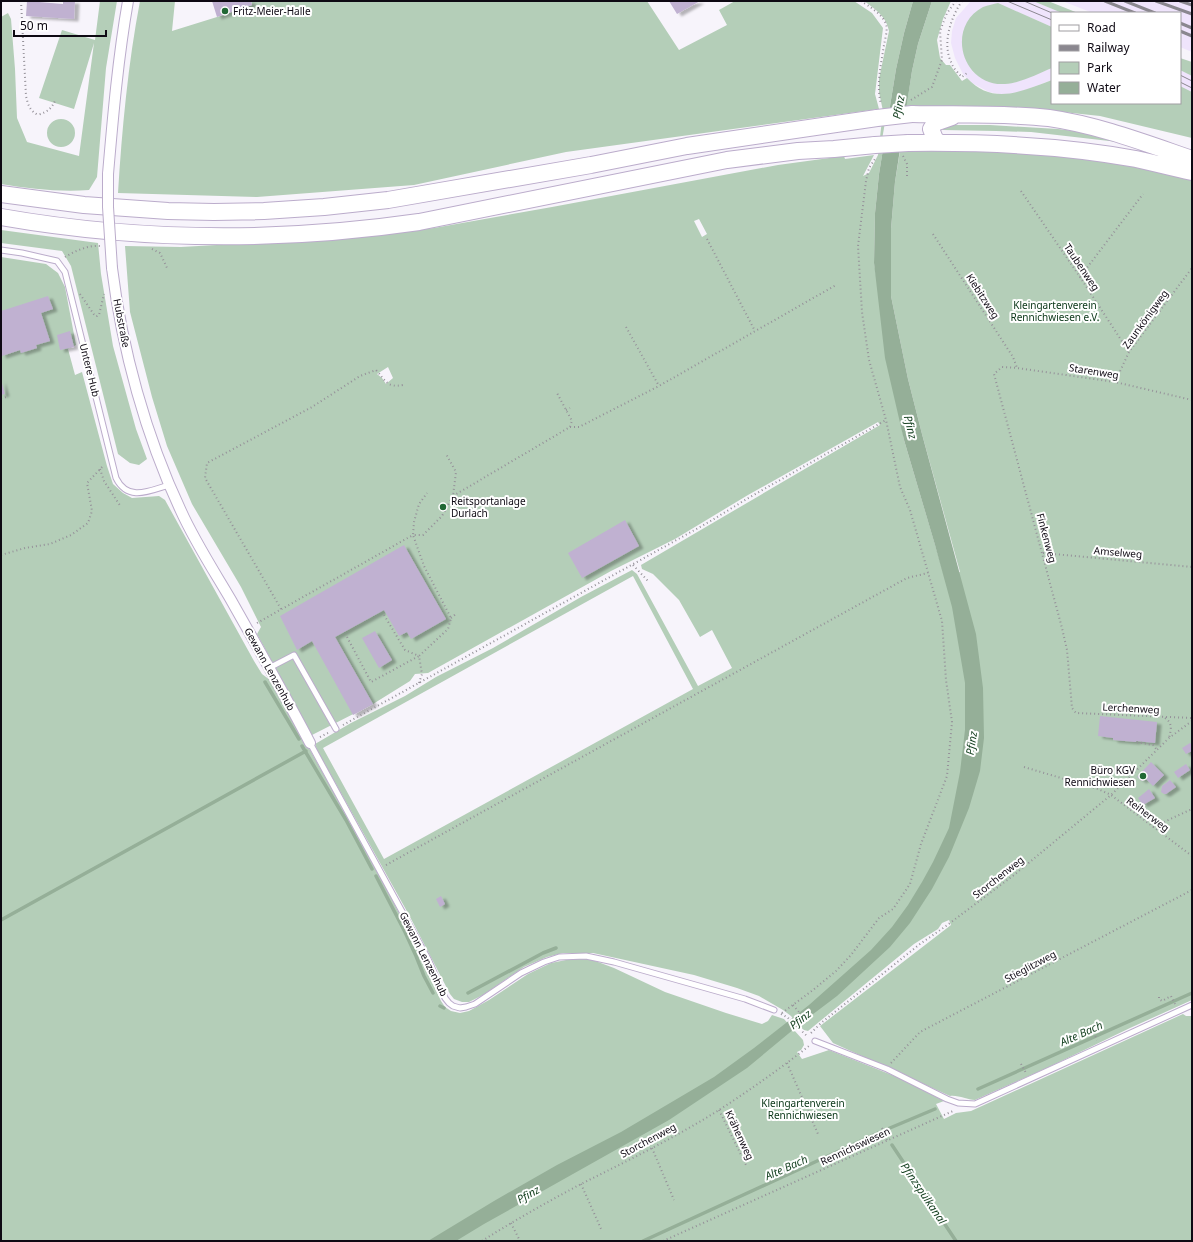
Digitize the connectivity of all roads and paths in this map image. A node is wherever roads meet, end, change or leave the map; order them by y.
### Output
1 (21, 1) edge
2 (128, 1) edge
3 (861, 1) edge
4 (956, 1) edge
5 (962, 1) edge
6 (967, 73) dead end
7 (56, 99) dead end
8 (911, 108) junction
9 (880, 114) junction
10 (959, 115) junction
11 (940, 143) junction
12 (905, 148) junction
13 (876, 151) junction
14 (1192, 159) edge
15 (1192, 172) edge
16 (907, 179) dead end
17 (1021, 192) dead end
18 (1, 194) edge
19 (1143, 194) dead end
20 (1, 217) edge
21 (933, 234) dead end
22 (707, 239) dead end
23 (1, 250) edge
24 (1192, 268) edge
25 (1080, 277) junction
26 (114, 285) junction
27 (836, 285) dead end
28 (79, 292) dead end
29 (626, 327) dead end
30 (755, 331) junction
31 (1129, 352) junction
32 (1017, 368) junction
33 (994, 374) joint
34 (1114, 382) junction
35 (403, 385) dead end
36 (659, 386) junction
37 (557, 393) dead end
38 (7, 397) dead end
39 (1, 398) edge
40 (1192, 400) edge
41 (570, 408) dead end
42 (566, 410) junction
43 (886, 420) junction
44 (570, 427) junction
45 (446, 454) dead end
46 (112, 462) junction
47 (100, 469) junction
48 (169, 485) junction
49 (427, 493) dead end
50 (453, 496) junction
51 (121, 508) dead end
52 (412, 535) junction
53 (1043, 553) junction
54 (1, 555) edge
55 (633, 565) junction
56 (1192, 567) edge
57 (928, 573) junction
58 (648, 581) dead end
59 (281, 609) junction
60 (457, 613) dead end
61 (384, 615) dead end
62 (451, 618) junction
63 (245, 625) junction
64 (347, 637) dead end
65 (419, 656) junction
66 (270, 668) junction
67 (418, 684) junction
68 (1072, 708) joint
69 (1164, 718) junction
70 (1192, 720) edge
71 (336, 729) junction
72 (1169, 738) junction
73 (1137, 742) dead end
74 (310, 743) junction
75 (1157, 750) junction
76 (1024, 767) dead end
77 (1111, 795) junction
78 (1192, 809) edge
79 (1153, 827) junction
80 (1192, 856) edge
81 (379, 869) junction
82 (1192, 890) edge
83 (1159, 997) dead end
84 (1174, 1003) dead end
85 (792, 1005) junction
86 (1192, 1005) edge
87 (774, 1010) dead end
88 (799, 1012) dead end
89 (781, 1014) dead end
90 (787, 1017) dead end
91 (1092, 1029) dead end
92 (807, 1037) junction
93 (1097, 1038) dead end
94 (815, 1041) junction
95 (787, 1063) junction
96 (1022, 1065) dead end
97 (887, 1069) junction
98 (1026, 1073) dead end
99 (967, 1104) junction
100 (719, 1110) junction
101 (882, 1128) dead end
102 (818, 1134) dead end
103 (887, 1140) junction
104 (652, 1148) junction
105 (747, 1167) dead end
106 (581, 1184) junction
107 (674, 1200) dead end
108 (511, 1223) junction
109 (602, 1231) dead end
110 (482, 1241) edge
111 (520, 1241) edge
112 (663, 1241) edge

1 - 7 path
2 - 26 street, Hubstraße, bridge
3 - 9 path
4 - 8 path
5 - 6 path
8 - 9 main road, bridge
8 - 10 main road
9 - 18 main road
10 - 11 main road
10 - 14 main road
11 - 12 main road
11 - 15 main road
12 - 13 main road, bridge
12 - 16 path
13 - 20 main road
13 - 43 path
17 - 25 path, Taubenweg
19 - 25 path
21 - 32 path, Kiebitzweg
22 - 30 path
23 - 46 lane, Untere Hub
24 - 31 path, Zaunkönigweg
25 - 31 path, Taubenweg
26 - 28 path
26 - 48 street, Hubstraße
27 - 30 path
29 - 36 path
30 - 36 path
31 - 34 path, Zaunkönigweg
32 - 33 path, Starenweg
32 - 34 path, Starenweg
33 - 53 path, Finkenweg
34 - 40 path, Starenweg
35 - 59 path
36 - 44 path
37 - 42 path
38 - 39 path
41 - 42 path
42 - 44 path
43 - 55 path
43 - 57 path
44 - 50 path
45 - 50 path
46 - 47 path
46 - 48 lane, Untere Hub
47 - 51 path
47 - 54 path
48 - 63 street, Hubstraße
49 - 52 path
50 - 52 path
52 - 59 path
52 - 62 path
53 - 56 path, Amselweg
53 - 68 path, Finkenweg
55 - 58 path
55 - 67 path
57 - 81 path
57 - 85 path
59 - 63 path
60 - 62 path
61 - 65 path
62 - 65 path
63 - 66 street, Gewann Lenzenhub
64 - 65 path
65 - 67 path
66 - 71 lane
66 - 74 street, Gewann Lenzenhub
67 - 71 path
68 - 69 path, Lerchenweg
69 - 70 path, Lerchenweg
69 - 72 path
70 - 72 path, Storchenweg
71 - 74 path
72 - 75 path, Storchenweg
73 - 75 path
74 - 81 lane, Gewann Lenzenhub
75 - 77 path, Storchenweg
76 - 77 path, Reiherweg
77 - 79 path, Reiherweg
77 - 92 path, Storchenweg
78 - 79 path
79 - 80 path, Reiherweg
81 - 87 lane, Gewann Lenzenhub
82 - 97 path, Stieglitzweg
83 - 84 path
85 - 88 path
85 - 89 path
86 - 99 lane
90 - 92 path
91 - 93 path
92 - 94 path
94 - 95 path, Storchenweg
94 - 97 lane
95 - 100 path, Storchenweg
95 - 102 path
96 - 98 path
97 - 99 lane
99 - 103 path, Rennichswiesen
100 - 104 path, Storchenweg
100 - 105 path, Krähenweg
101 - 103 path
103 - 112 path, Rennichswiesen
104 - 106 path, Storchenweg
104 - 107 path
106 - 108 path, Storchenweg
106 - 109 path
108 - 110 path, Storchenweg
108 - 111 path

